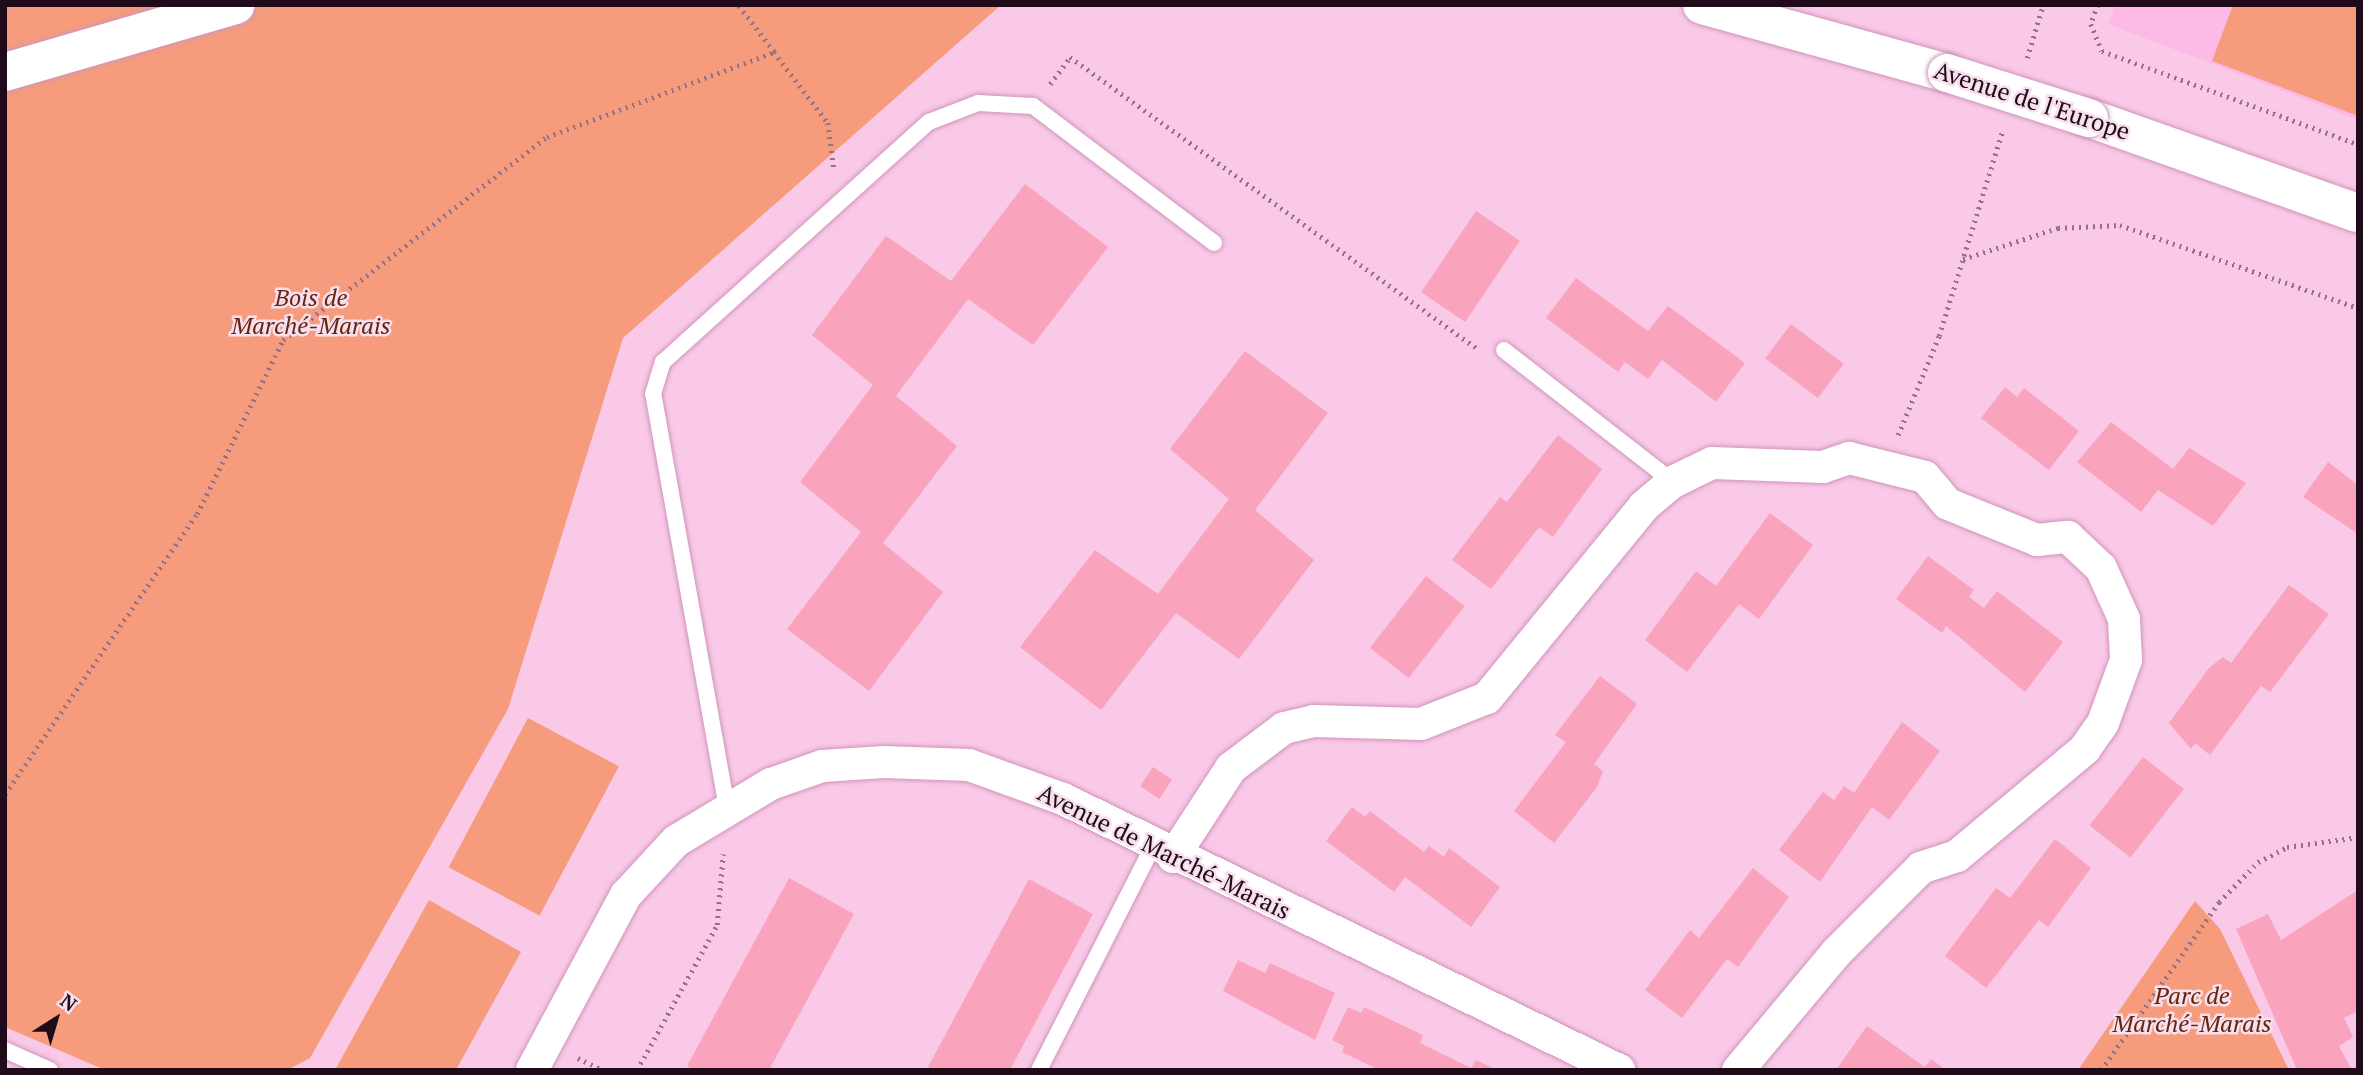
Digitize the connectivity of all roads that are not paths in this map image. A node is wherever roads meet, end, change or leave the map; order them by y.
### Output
1 (235, 5) edge
2 (1702, 5) edge
3 (5, 72) edge
4 (2358, 213) edge
5 (1214, 243) dead end
6 (1504, 350) road end
7 (1673, 482) junction
8 (727, 808) junction
9 (1163, 851) junction
10 (5, 1051) edge
11 (50, 1070) edge
12 (532, 1070) edge
13 (1039, 1070) edge
14 (1619, 1070) edge
15 (1738, 1070) edge

1 - 3 main road
2 - 4 main road, Avenue de l'Europe, bridge
5 - 8 lane
6 - 7 lane
7 - 9 street
7 - 15 street
8 - 9 street, Avenue de Marché-Marais
8 - 12 street, Avenue de Marché-Marais
9 - 13 lane
9 - 14 street, Avenue de Marché-Marais
10 - 11 lane

